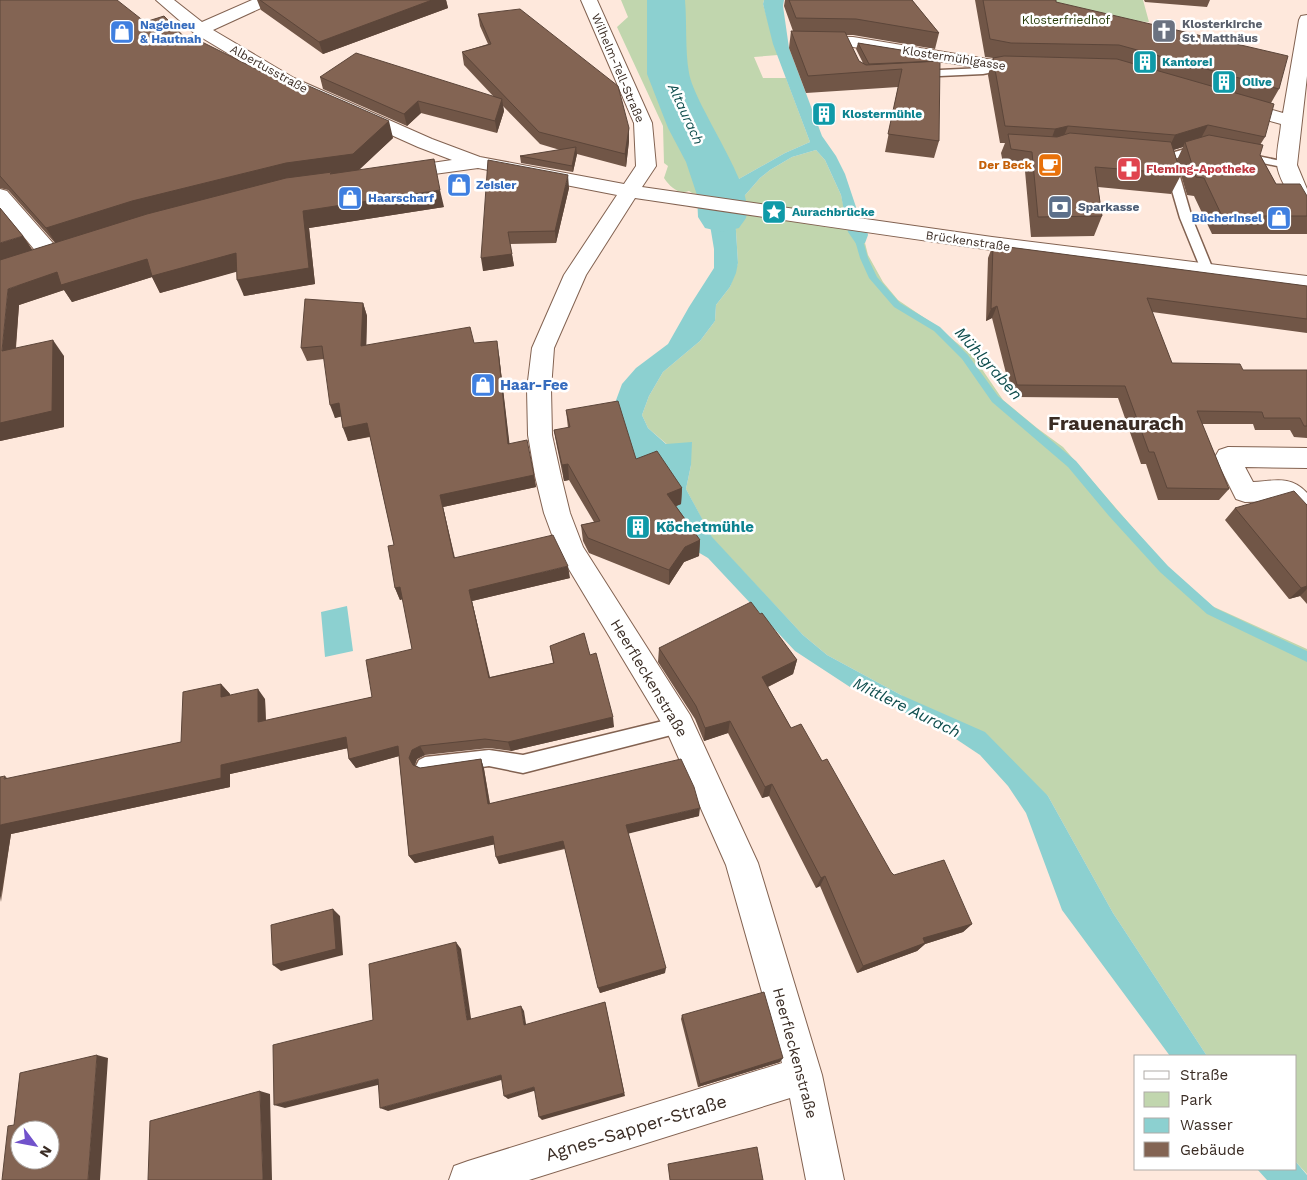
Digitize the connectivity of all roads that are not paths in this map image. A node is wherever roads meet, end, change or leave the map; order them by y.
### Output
1 (164, 0) edge
2 (266, 0) edge
3 (589, 0) edge
4 (1307, 20) edge
5 (200, 29) junction
6 (800, 41) edge
7 (1005, 67) junction
8 (1044, 68) edge
9 (903, 75) edge
10 (1215, 99) edge
11 (1291, 121) junction
12 (1218, 150) edge
13 (1138, 154) edge
14 (1236, 154) edge
15 (1168, 156) junction
16 (478, 162) junction
17 (1287, 165) junction
18 (380, 175) edge
19 (629, 191) junction
20 (0, 195) edge
21 (1307, 206) edge
22 (51, 255) edge
23 (1208, 272) junction
24 (1307, 283) edge
25 (1273, 457) junction
26 (1307, 458) edge
27 (1290, 492) junction
28 (1307, 510) edge
29 (679, 726) junction
30 (425, 766) edge
31 (804, 1075) junction
32 (468, 1180) edge
33 (825, 1180) edge

1 - 5 street, Albertusstraße
2 - 5 street
3 - 19 street, Wilhelm-Tell-Straße
4 - 11 street
5 - 16 street, Albertusstraße
6 - 7 street, Klostermühlgasse
7 - 8 street, Klostermühlgasse
7 - 9 lane
10 - 11 street
11 - 17 street
12 - 15 lane
13 - 15 lane
14 - 17 lane
15 - 23 lane
16 - 18 street
16 - 19 street, Brückenstraße
17 - 21 street
19 - 23 street, Brückenstraße
19 - 29 street, Heerfleckenstraße
20 - 22 street
23 - 24 street, Brückenstraße
25 - 26 street
25 - 27 street
25 - 27 street
27 - 28 street
29 - 30 lane
29 - 31 street, Heerfleckenstraße
31 - 32 street, Agnes-Sapper-Straße
31 - 33 street, Heerfleckenstraße

